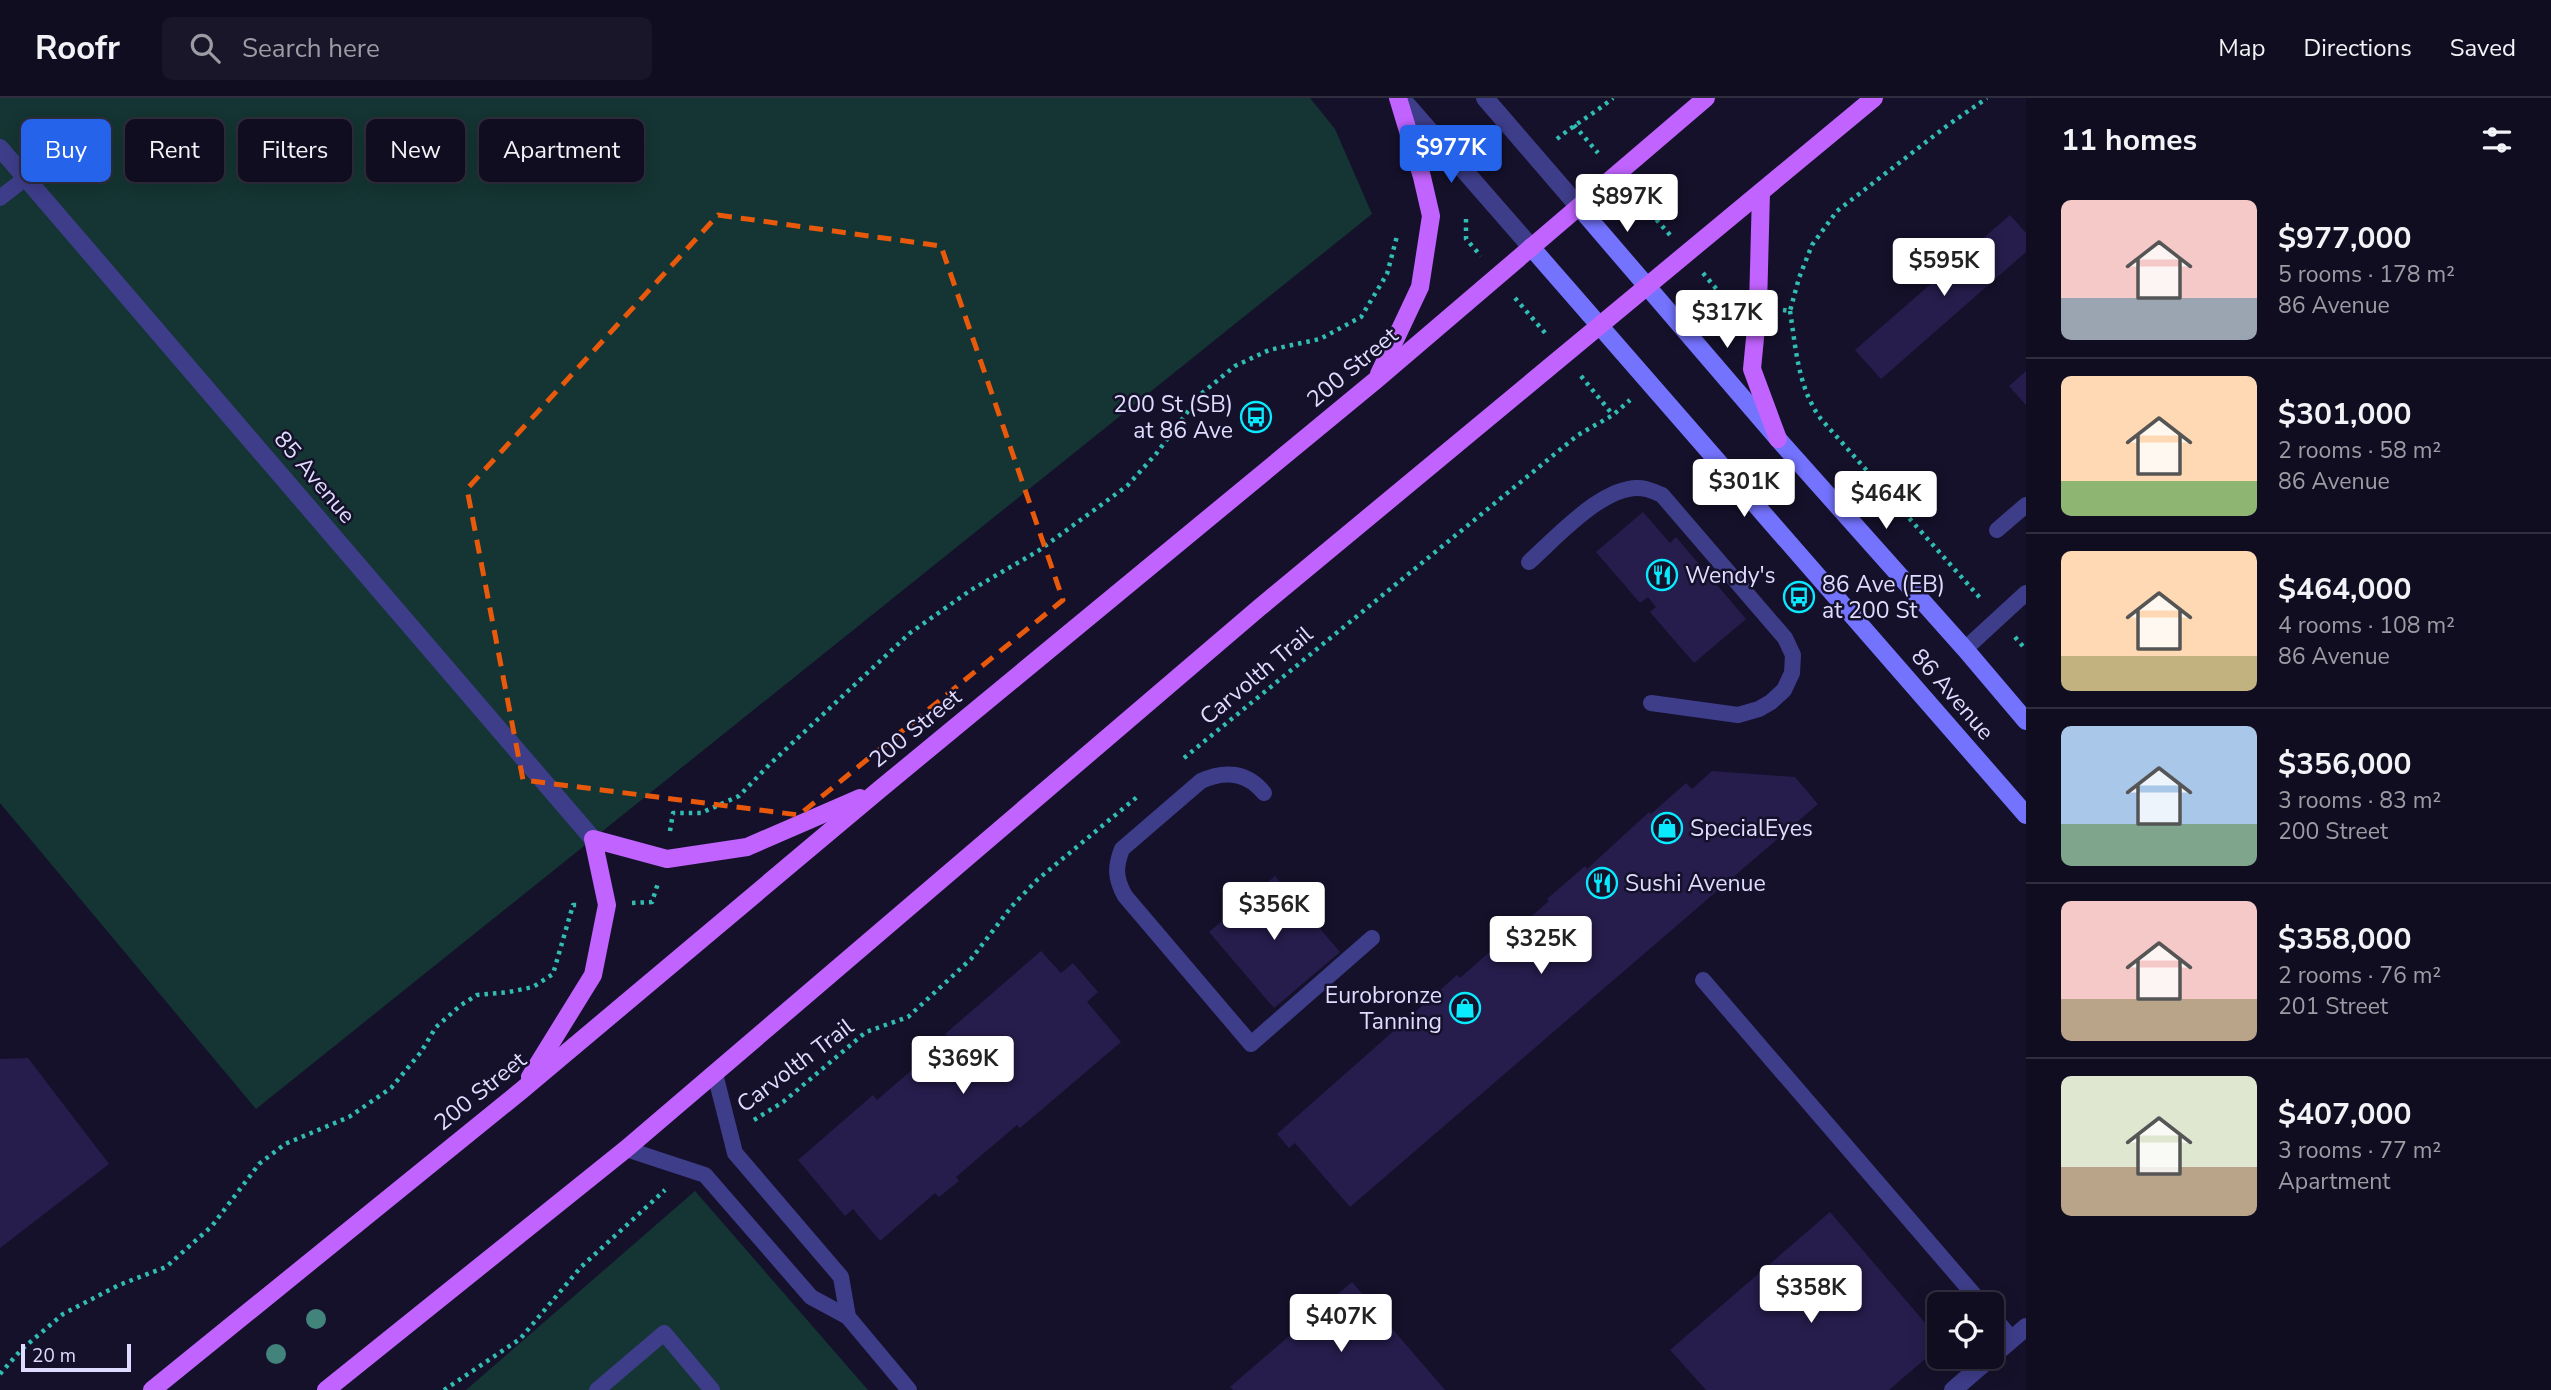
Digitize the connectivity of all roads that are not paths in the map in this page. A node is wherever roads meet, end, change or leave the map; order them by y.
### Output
1 (1399, 98) edge
2 (1485, 98) edge
3 (1706, 98) edge
4 (1874, 98) edge
5 (0, 148) edge
6 (21, 171) edge
7 (21, 182) edge
8 (31, 182) edge
9 (1761, 192) junction
10 (0, 198) edge
11 (1578, 207) junction
12 (1531, 247) junction
13 (1647, 287) junction
14 (1599, 326) junction
15 (1376, 380) junction
16 (1778, 439) junction
17 (2026, 505) edge
18 (1997, 530) dead end
19 (1529, 562) dead end
20 (2026, 593) edge
21 (1965, 649) junction
22 (1651, 703) dead end
23 (2026, 721) edge
24 (879, 790) junction
25 (1264, 793) dead end
26 (2026, 815) edge
27 (593, 839) junction
28 (1372, 938) dead end
29 (1703, 980) dead end
30 (715, 1074) junction
31 (522, 1090) junction
32 (626, 1149) junction
33 (1972, 1292) edge
34 (848, 1317) junction
35 (2004, 1323) edge
36 (2019, 1333) edge
37 (152, 1390) edge
38 (326, 1390) edge
39 (597, 1390) edge
40 (712, 1390) edge
41 (909, 1390) edge
42 (1954, 1390) edge

1 - 12 street, 86 Avenue
1 - 15 main road
2 - 11 street, 86 Avenue
3 - 11 main road, 200 Street
4 - 9 main road
5 - 6 street, 85 Avenue
7 - 10 lane
8 - 27 street, 85 Avenue
9 - 13 main road
9 - 16 main road
11 - 12 main road, 200 Street
11 - 13 main road, 86 Avenue
12 - 14 main road, 86 Avenue
12 - 15 main road, 200 Street
13 - 14 main road
13 - 16 main road, 86 Avenue
14 - 26 main road, 86 Avenue
14 - 30 main road
15 - 24 main road, 200 Street
16 - 21 main road, 86 Avenue
17 - 18 lane
19 - 22 lane
20 - 21 lane
21 - 23 main road, 86 Avenue
24 - 27 main road
24 - 31 main road, 200 Street
25 - 28 lane
27 - 31 main road
29 - 33 lane
30 - 32 main road
30 - 34 lane
31 - 37 main road, 200 Street
32 - 34 lane
32 - 38 main road
34 - 41 lane
35 - 36 lane
36 - 42 street
39 - 40 lane

